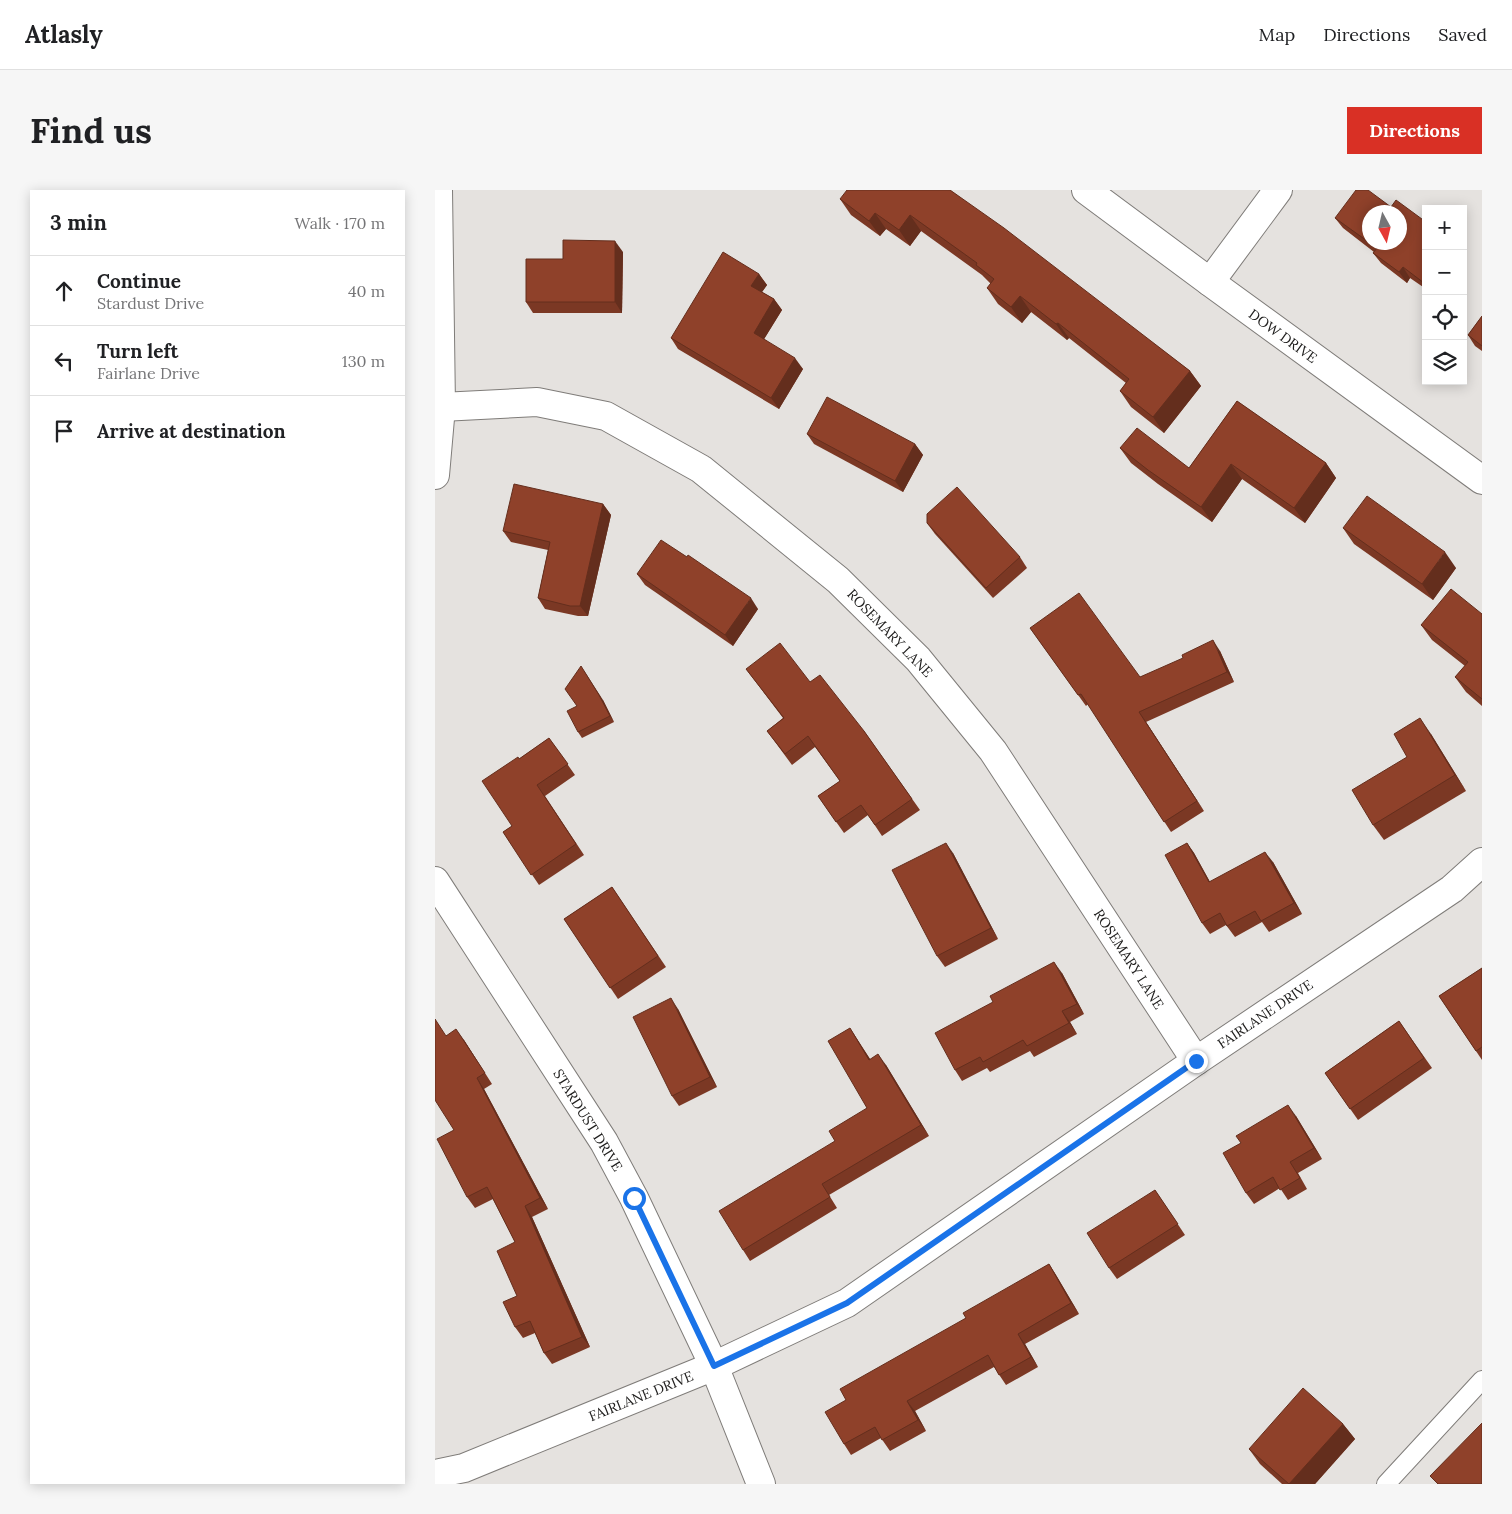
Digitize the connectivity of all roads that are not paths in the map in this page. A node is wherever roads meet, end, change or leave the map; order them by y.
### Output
1 (438, 190) edge
2 (1086, 190) edge
3 (1278, 190) edge
4 (1210, 282) junction
5 (441, 407) junction
6 (435, 475) edge
7 (1482, 480) edge
8 (1482, 862) edge
9 (435, 881) edge
10 (1196, 1061) junction
11 (714, 1366) junction
12 (1482, 1380) edge
13 (435, 1474) edge
14 (761, 1484) edge
15 (1386, 1484) edge

1 - 5 street
2 - 4 street, DOW DRIVE
3 - 4 street
4 - 7 street, DOW DRIVE
5 - 6 street
5 - 10 street, ROSEMARY LANE
8 - 10 street, FAIRLANE DRIVE
9 - 11 street, STARDUST DRIVE
10 - 11 street, FAIRLANE DRIVE
11 - 13 street, FAIRLANE DRIVE
11 - 14 street, STARDUST DRIVE
12 - 15 lane

